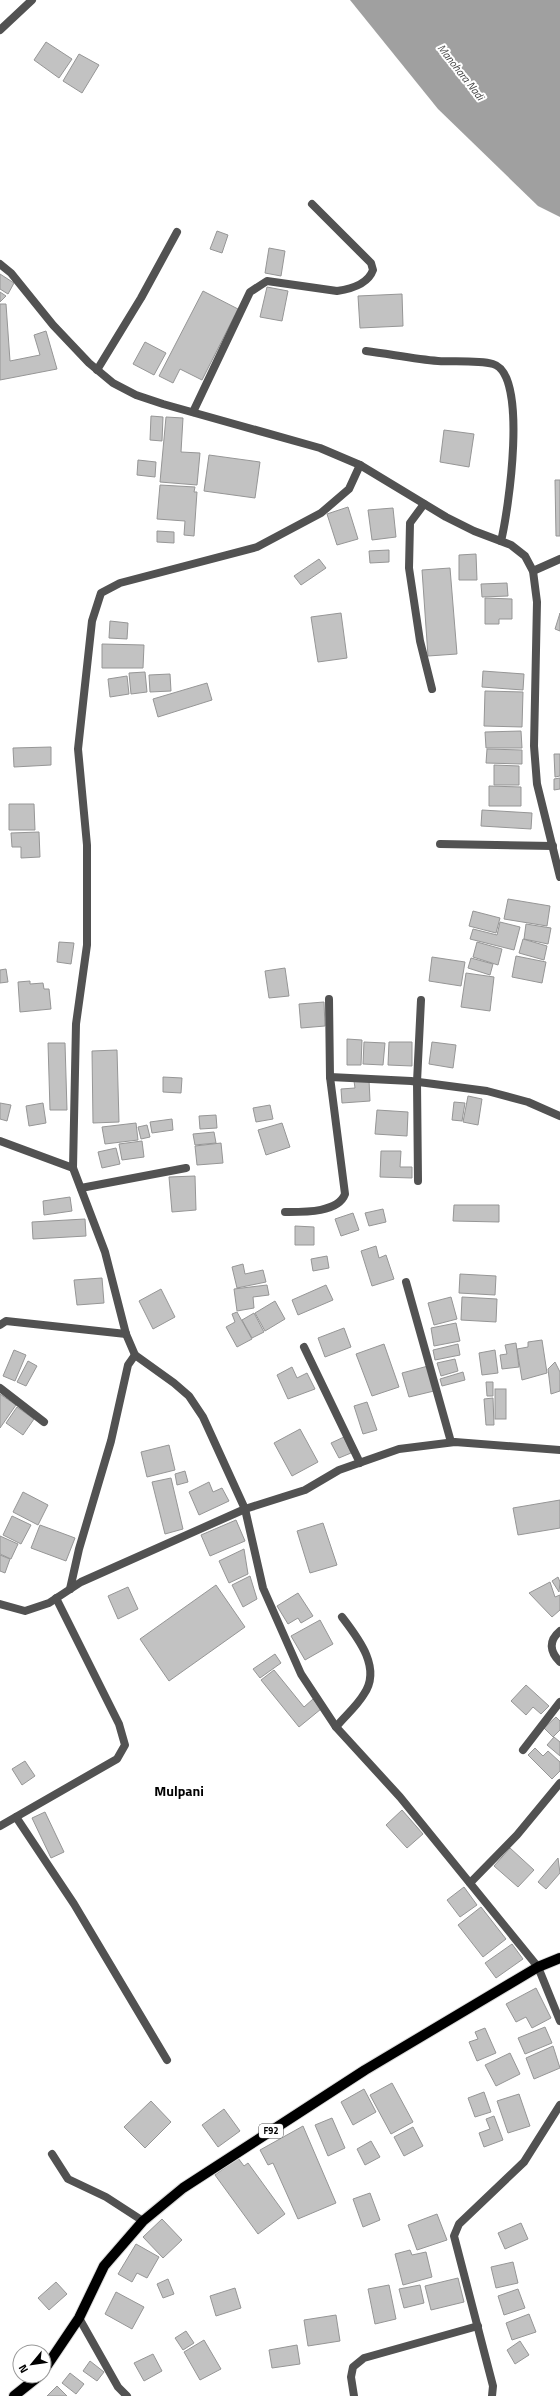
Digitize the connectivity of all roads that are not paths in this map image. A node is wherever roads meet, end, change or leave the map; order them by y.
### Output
1 (32, 0) edge
2 (0, 30) edge
3 (312, 204) dead end
4 (177, 232) dead end
5 (0, 264) edge
6 (366, 351) dead end
7 (97, 370) junction
8 (193, 412) junction
9 (360, 465) junction
10 (424, 504) junction
11 (501, 541) junction
12 (560, 559) edge
13 (533, 571) junction
14 (432, 689) dead end
15 (440, 844) dead end
16 (553, 846) junction
17 (560, 877) edge
18 (329, 999) dead end
19 (422, 1000) dead end
20 (330, 1077) junction
21 (417, 1082) junction
22 (560, 1116) edge
23 (0, 1141) edge
24 (72, 1168) junction
25 (186, 1168) dead end
26 (418, 1181) dead end
27 (81, 1188) junction
28 (285, 1212) dead end
29 (406, 1282) dead end
30 (0, 1325) edge
31 (126, 1334) junction
32 (304, 1347) dead end
33 (135, 1355) junction
34 (0, 1388) edge
35 (44, 1422) dead end
36 (451, 1442) junction
37 (560, 1450) edge
38 (360, 1463) junction
39 (245, 1509) junction
40 (70, 1589) junction
41 (56, 1598) junction
42 (0, 1604) edge
43 (342, 1617) dead end
44 (560, 1631) edge
45 (560, 1662) edge
46 (560, 1702) edge
47 (336, 1727) junction
48 (523, 1750) dead end
49 (560, 1783) edge
50 (16, 1817) junction
51 (0, 1826) edge
52 (470, 1883) junction
53 (560, 1958) edge
54 (538, 1967) junction
55 (560, 2021) edge
56 (167, 2060) dead end
57 (560, 2105) edge
58 (52, 2154) dead end
59 (144, 2221) junction
60 (79, 2318) junction
61 (478, 2326) junction
62 (52, 2358) edge
63 (29, 2384) edge
64 (14, 2396) edge
65 (127, 2396) edge
66 (354, 2396) edge
67 (492, 2396) edge

1 - 2 street
3 - 8 street
4 - 7 street
5 - 7 street
6 - 11 street
7 - 8 street
8 - 9 street
9 - 10 street
9 - 24 street
10 - 11 street
10 - 14 street
11 - 13 street
12 - 13 street
13 - 16 street
15 - 16 street
16 - 17 street
18 - 20 street
19 - 21 street
20 - 21 street
20 - 28 street
21 - 22 street
21 - 26 street
23 - 24 street
24 - 27 street
25 - 27 street
27 - 31 street
29 - 36 street
30 - 31 street
31 - 33 street
32 - 38 street
33 - 39 street
33 - 40 street
34 - 35 street
36 - 37 street
36 - 38 street
38 - 39 street
39 - 40 street
39 - 47 street
40 - 41 street
41 - 42 street
41 - 50 street
43 - 47 street
44 - 45 street
46 - 48 street
47 - 52 street
49 - 52 street
50 - 51 street
50 - 56 street
52 - 54 street
53 - 54 main road, F92
54 - 55 street
54 - 59 main road, F92
57 - 61 street
58 - 59 street
59 - 60 main road, F92
60 - 62 main road, F92
60 - 65 street
61 - 66 street
61 - 67 street
63 - 64 main road

